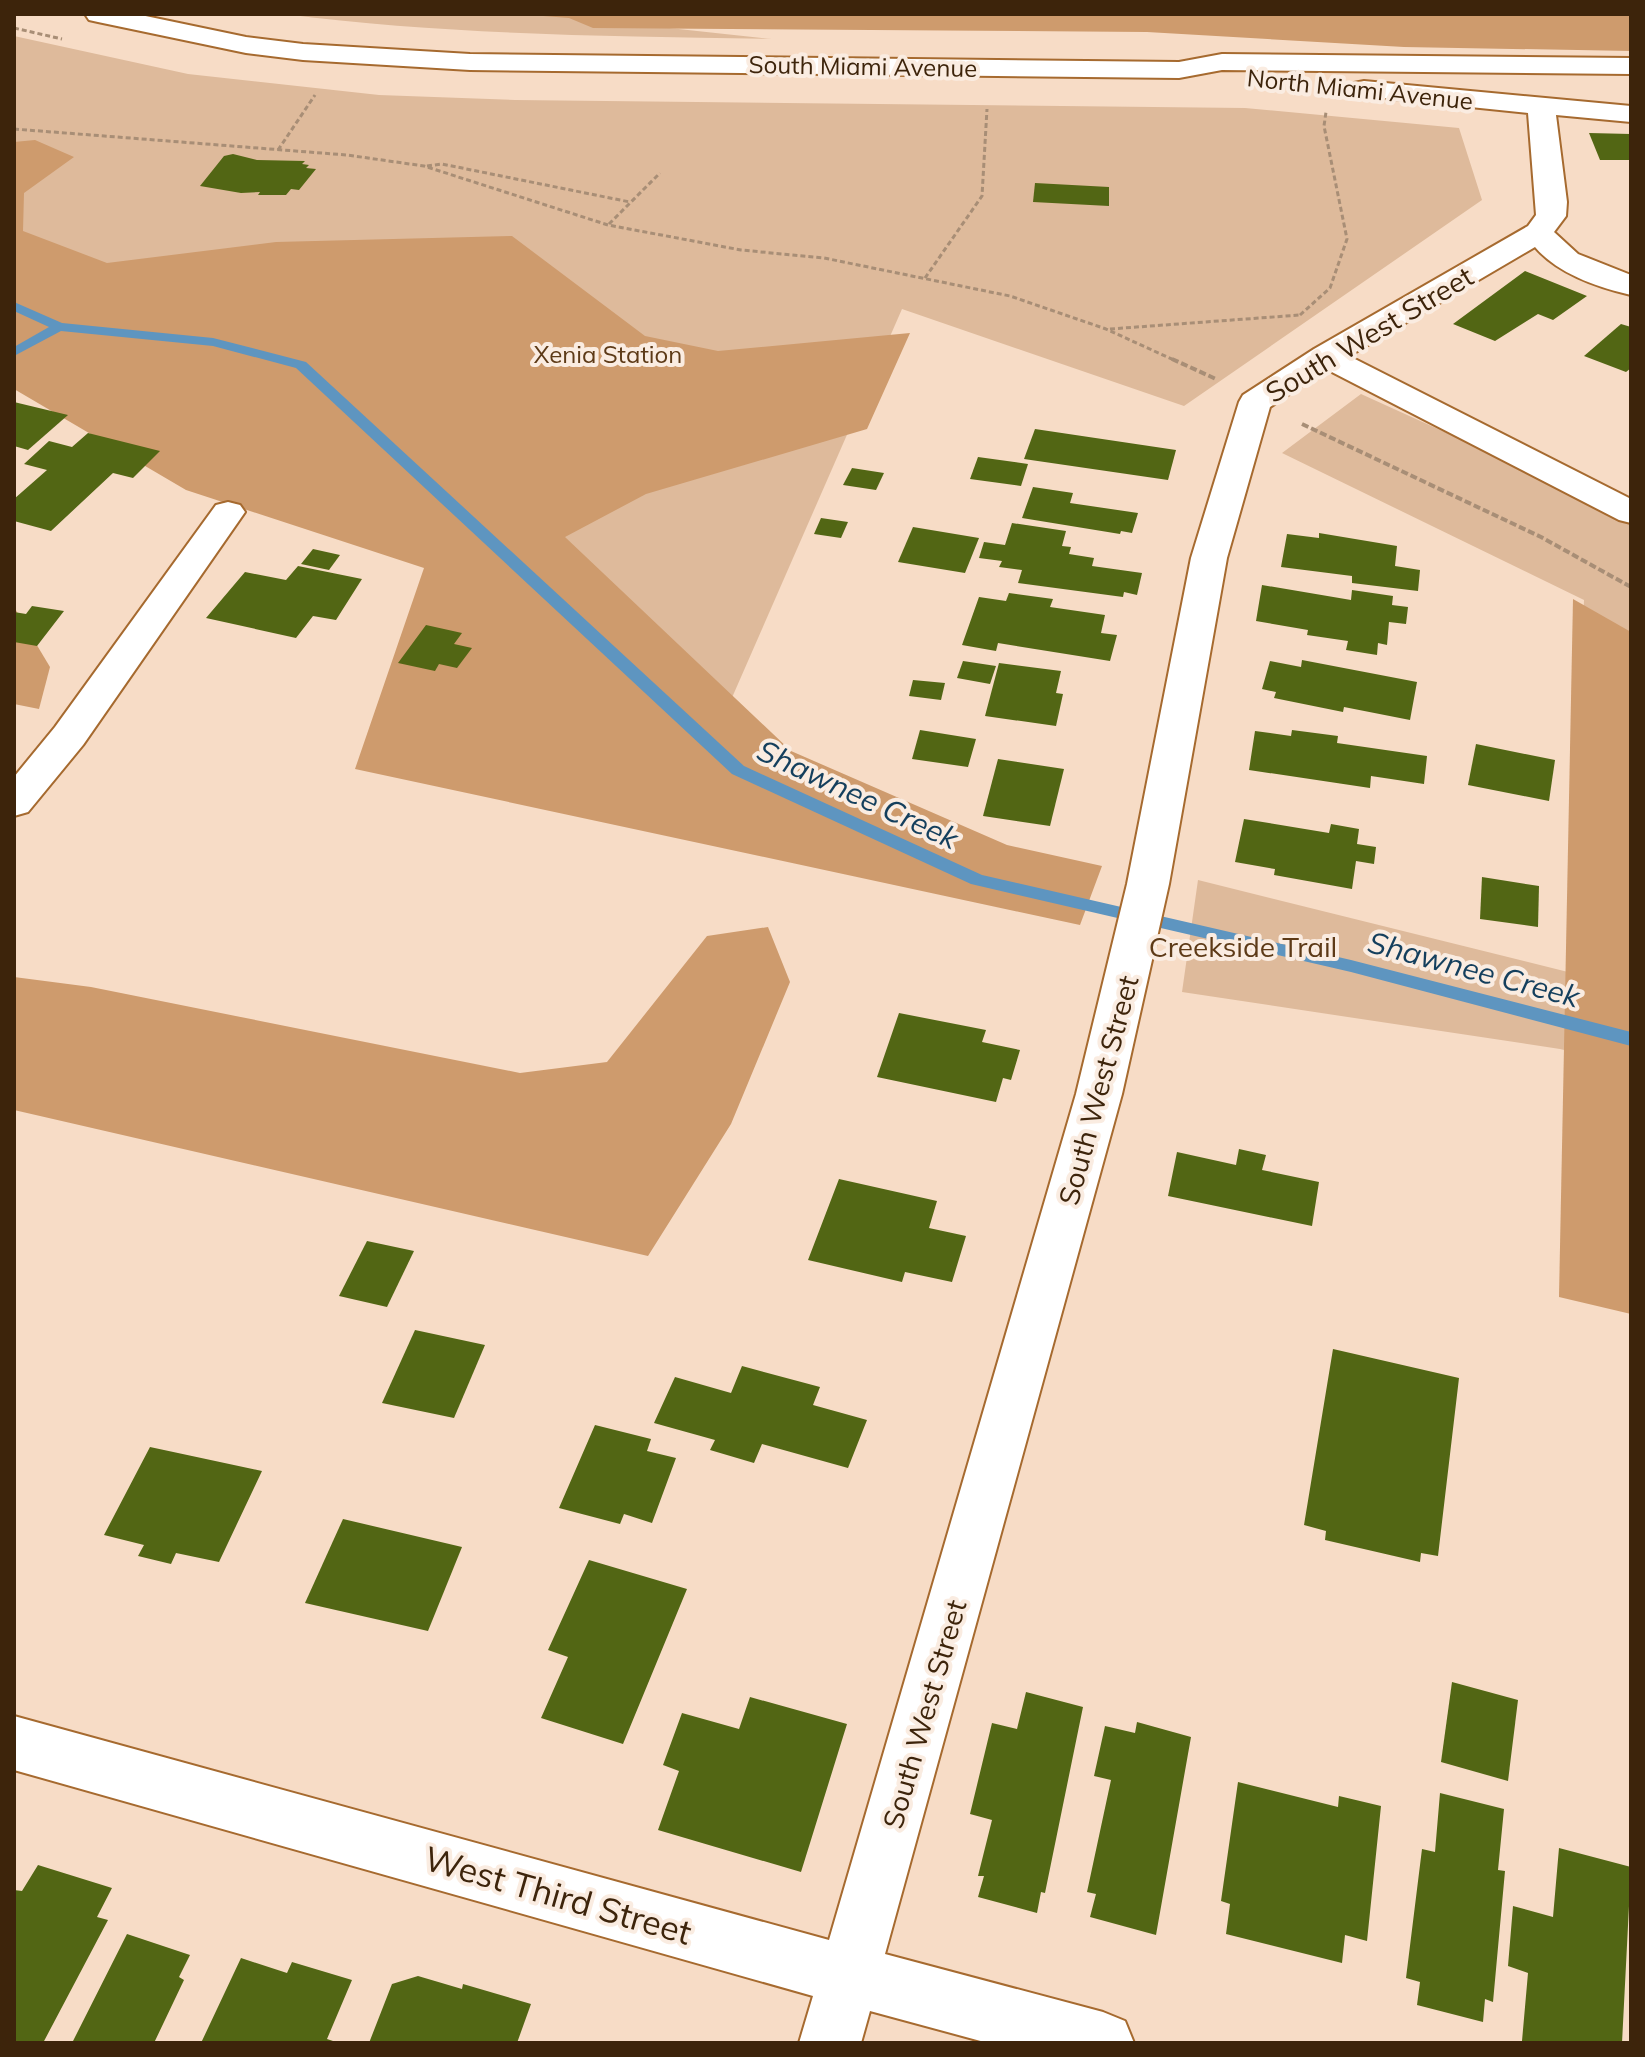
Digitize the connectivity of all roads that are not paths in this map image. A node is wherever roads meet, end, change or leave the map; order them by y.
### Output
1 (98, 14) edge
2 (1631, 66) edge
3 (1179, 70) junction
4 (1541, 106) junction
5 (1631, 114) edge
6 (1546, 242) junction
7 (1631, 254) edge
8 (1631, 286) edge
9 (1325, 356) junction
10 (228, 512) dead end
11 (1631, 513) edge
12 (14, 803) edge
13 (14, 1743) edge
14 (850, 1973) junction
15 (830, 2043) edge
16 (1103, 2043) edge

1 - 3 street, South Miami Avenue
2 - 3 street, South Miami Avenue
3 - 4 street, North Miami Avenue
4 - 5 street, North Miami Avenue
4 - 6 street
6 - 7 street
6 - 8 street
6 - 9 street, South West Street
9 - 11 street
9 - 14 street, South West Street
10 - 12 street
13 - 14 street, West Third Street
14 - 15 street, South West Street
14 - 16 street, West Third Street

